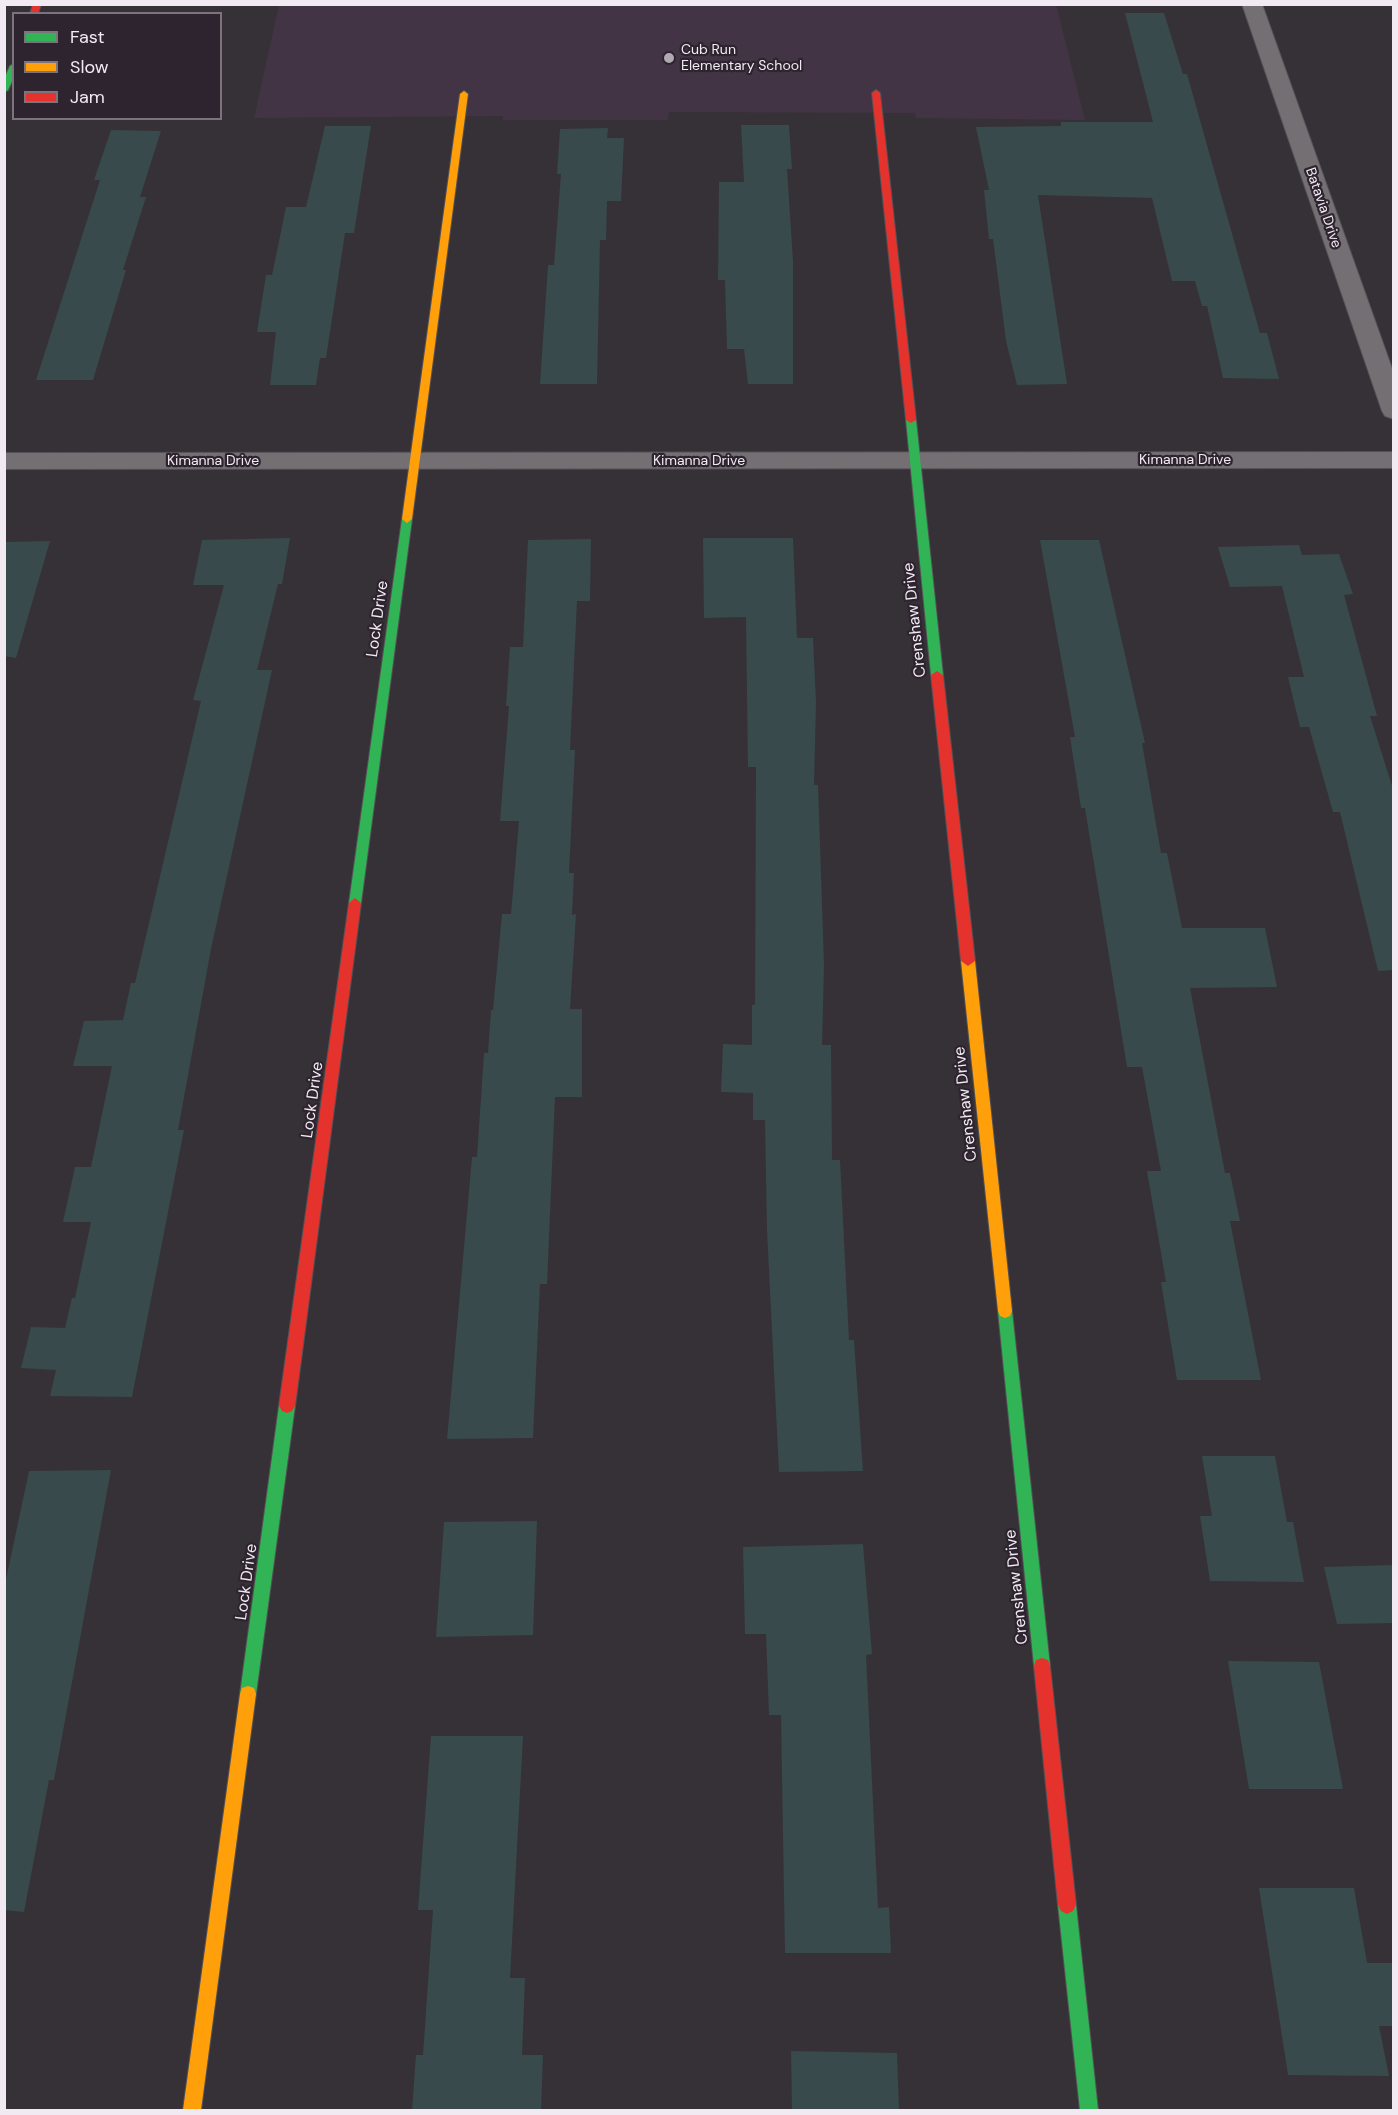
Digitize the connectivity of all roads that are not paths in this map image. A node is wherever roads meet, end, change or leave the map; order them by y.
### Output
1 (1252, 4) edge
2 (12, 71) edge
3 (4, 90) edge
4 (876, 93) dead end
5 (464, 94) dead end
6 (1394, 411) edge
7 (1394, 460) edge
8 (4, 461) edge
9 (416, 461) junction
10 (914, 461) junction
11 (192, 2110) edge
12 (1089, 2110) edge

1 - 6 street, Batavia Drive
2 - 3 street
4 - 10 street, Crenshaw Drive
5 - 9 street, Lock Drive
7 - 10 street, Kimanna Drive
8 - 9 street, Kimanna Drive
9 - 10 street, Kimanna Drive
9 - 11 street, Lock Drive
10 - 12 street, Crenshaw Drive

